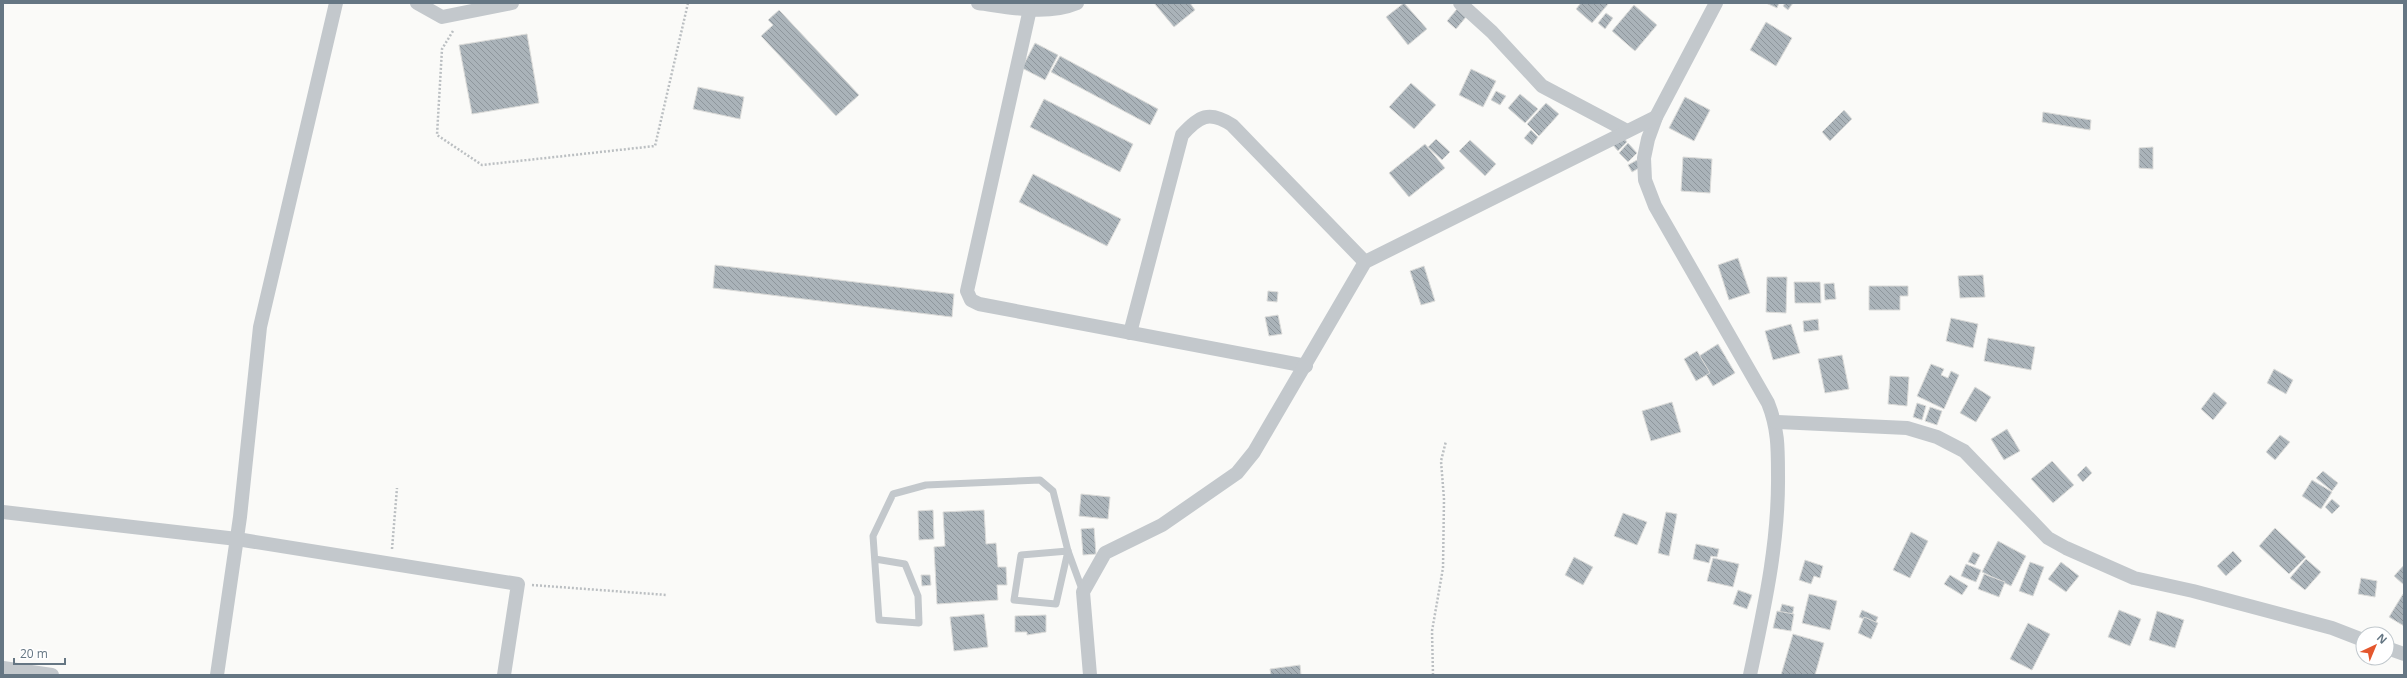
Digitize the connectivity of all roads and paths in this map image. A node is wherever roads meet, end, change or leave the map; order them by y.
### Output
1 (336, 3) edge
2 (417, 3) edge
3 (512, 3) edge
4 (688, 3) edge
5 (978, 3) edge
6 (1076, 3) edge
7 (1460, 3) edge
8 (1716, 3) edge
9 (1030, 10) junction
10 (463, 13) junction
11 (1656, 117) junction
12 (1627, 131) junction
13 (1365, 262) junction
14 (1130, 333) junction
15 (1306, 366) junction
16 (1776, 422) junction
17 (1446, 441) dead end
18 (397, 488) dead end
19 (3, 512) edge
20 (237, 539) junction
21 (1068, 551) junction
22 (875, 559) junction
23 (391, 563) junction
24 (518, 584) junction
25 (1083, 592) junction
26 (667, 595) dead end
27 (2355, 637) edge
28 (3, 668) edge
29 (52, 675) edge
30 (217, 675) edge
31 (504, 675) edge
32 (1090, 675) edge
33 (1433, 675) edge
34 (1750, 675) edge

1 - 20 street
2 - 10 street
3 - 10 street
4 - 10 path
5 - 9 street
6 - 9 street
7 - 12 street
8 - 11 street
9 - 14 street
11 - 12 street
11 - 16 street
12 - 13 street
13 - 14 street
13 - 15 street
14 - 15 street
15 - 25 street
16 - 27 street
16 - 34 street
17 - 33 path
18 - 23 path
19 - 20 street
20 - 23 street
20 - 30 street
21 - 21 lane
21 - 22 lane
21 - 25 lane
22 - 22 lane
23 - 24 street
24 - 26 path
24 - 31 street
25 - 32 street
28 - 29 street

